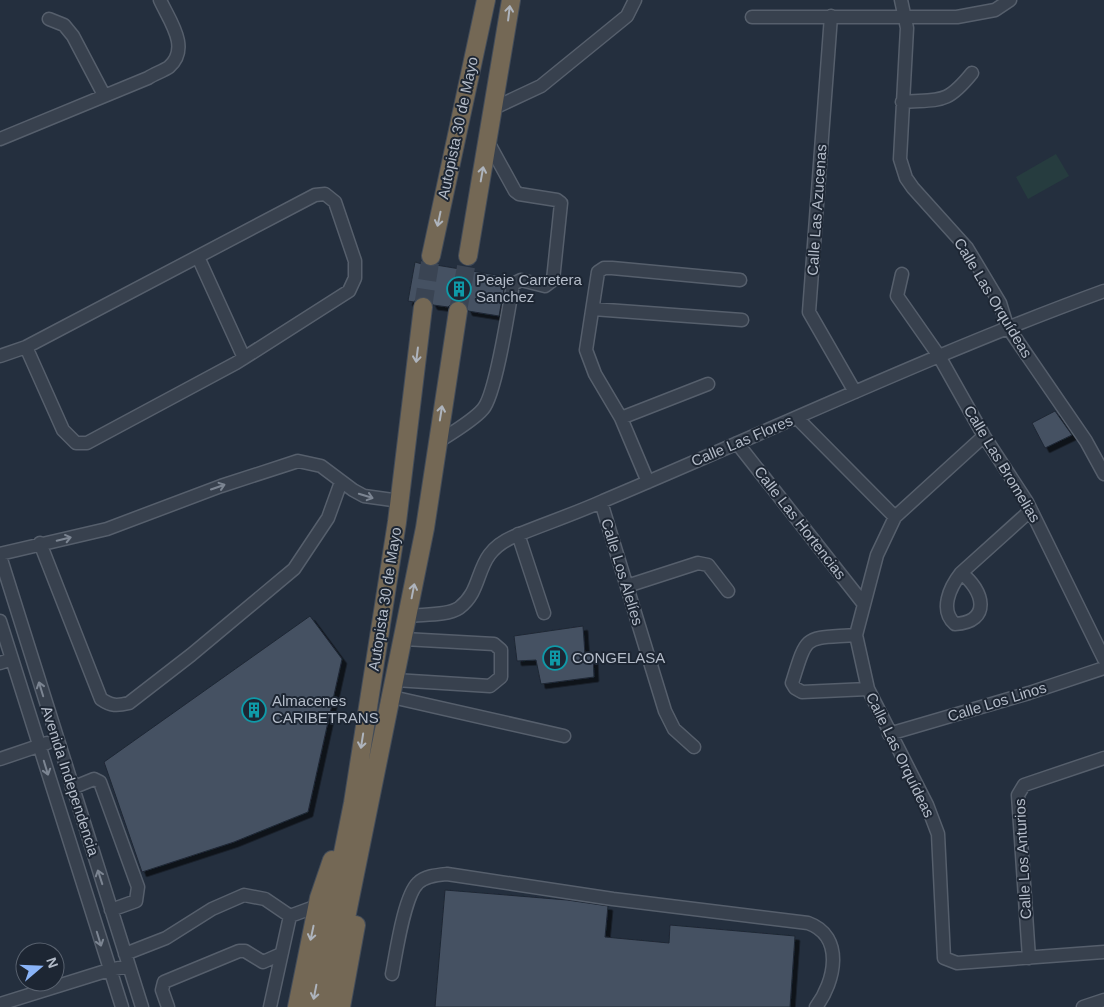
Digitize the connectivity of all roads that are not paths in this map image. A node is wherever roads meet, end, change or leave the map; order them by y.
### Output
1 (160, 0) edge
2 (486, 0) edge
3 (511, 0) edge
4 (635, 0) edge
5 (901, 0) edge
6 (1010, 0) edge
7 (831, 16) junction
8 (906, 16) junction
9 (752, 17) dead end
10 (49, 19) dead end
11 (972, 73) dead end
12 (104, 95) junction
13 (902, 102) junction
14 (494, 108) junction
15 (0, 139) edge
16 (488, 142) junction
17 (431, 256) tunnel mouth
18 (468, 256) tunnel mouth
19 (198, 257) junction
20 (902, 274) dead end
21 (740, 280) dead end
22 (1104, 291) edge
23 (423, 307) tunnel mouth
24 (593, 309) junction
25 (458, 311) tunnel mouth
26 (742, 320) dead end
27 (1007, 326) junction
28 (26, 347) junction
29 (0, 356) edge
30 (940, 356) junction
31 (244, 358) junction
32 (708, 384) dead end
33 (855, 392) junction
34 (621, 418) junction
35 (797, 418) junction
36 (984, 436) junction
37 (436, 443) junction
38 (737, 443) junction
39 (1104, 474) edge
40 (342, 482) junction
41 (648, 482) junction
42 (400, 501) junction
43 (601, 502) junction
44 (1031, 510) junction
45 (894, 517) junction
46 (397, 522) junction
47 (425, 528) junction
48 (518, 534) junction
49 (40, 544) junction
50 (0, 555) edge
51 (962, 573) dead end
52 (627, 586) junction
53 (728, 591) dead end
54 (863, 603) junction
55 (544, 613) dead end
56 (408, 616) junction
57 (0, 621) edge
58 (24, 634) junction
59 (856, 635) junction
60 (404, 639) junction
61 (3, 641) edge
62 (1104, 659) edge
63 (6, 661) edge
64 (1104, 668) edge
65 (395, 680) junction
66 (868, 690) junction
67 (392, 697) junction
68 (889, 734) junction
69 (564, 736) dead end
70 (57, 740) junction
71 (39, 746) junction
72 (694, 747) dead end
73 (1104, 758) edge
74 (0, 759) edge
75 (72, 788) junction
76 (373, 793) junction
77 (111, 910) junction
78 (331, 911) junction
79 (290, 916) junction
80 (1104, 952) edge
81 (281, 954) junction
82 (1029, 958) junction
83 (127, 960) junction
84 (109, 970) junction
85 (392, 974) dead end
86 (1104, 1000) edge
87 (0, 1004) edge
88 (122, 1007) edge
89 (142, 1007) edge
90 (168, 1007) edge
91 (270, 1007) edge
92 (296, 1007) edge
93 (312, 1007) edge
94 (328, 1007) edge
95 (341, 1007) edge
96 (816, 1007) edge
97 (1083, 1007) edge

1 - 12 street
2 -> 17 highway, Autopista 30 de Mayo
14 -> 3 highway, Autopista 30 de Mayo
4 - 14 street
5 - 8 street, Calle Las Orquídeas
6 - 8 street
7 - 8 street
7 - 9 street
7 - 33 street, Calle Las Azucenas
8 - 13 street, Calle Las Orquídeas
10 - 12 street
11 - 13 street
12 - 15 street
13 - 27 street, Calle Las Orquídeas
14 - 16 highway, Autopista 30 de Mayo
18 -> 16 highway, Autopista 30 de Mayo
16 - 37 street
19 - 28 street
19 - 31 street
19 - 31 street
20 - 30 street, Calle Las Bromelias
21 - 24 street
22 - 27 street, Calle Las Flores
23 -> 42 highway, Autopista 30 de Mayo
24 - 26 street
24 - 34 street
37 -> 25 highway, Autopista 30 de Mayo
27 - 30 street, Calle Las Flores
27 - 39 street, Calle Las Orquídeas
28 - 29 street
28 - 31 street
30 - 33 street, Calle Las Flores
30 - 36 street, Calle Las Bromelias
32 - 34 street
33 - 35 street, Calle Las Flores
34 - 41 street
35 - 38 street, Calle Las Flores
35 - 45 street
36 - 44 street, Calle Las Bromelias
36 - 45 street, Calle Las Orquídeas
37 - 47 highway, Autopista 30 de Mayo
38 - 41 street, Calle Las Flores
38 - 54 street, Calle Las Hortencias
40 -> 42 street
49 -> 40 street
40 - 49 street
41 - 43 street, Calle Las Flores
42 - 46 highway, Autopista 30 de Mayo
43 - 48 street, Calle Las Flores
43 - 52 street, Calle Los Alelíes
44 - 51 street
44 - 62 street, Calle Las Bromelias
45 - 54 street, Calle Las Orquídeas
46 - 47 highway
46 -> 78 highway, Autopista 30 de Mayo
56 -> 47 highway, Autopista 30 de Mayo
48 - 55 street
48 - 56 street, Calle Las Flores
49 - 50 street
50 - 58 street, Avenida Independencia
52 - 53 street
52 - 72 street, Calle Los Alelíes
54 - 59 street, Calle Las Orquídeas
56 - 60 highway, Autopista 30 de Mayo
57 - 61 street, Avenida Independencia
58 - 61 street
70 -> 58 street, Avenida Independencia
59 - 66 street, Calle Las Orquídeas
59 - 66 street
60 - 65 highway, Autopista 30 de Mayo
60 - 65 street
61 - 63 street, Avenida Independencia
63 - 71 street, Avenida Independencia
64 - 68 street, Calle Los Linos
65 - 67 highway, Autopista 30 de Mayo
66 - 68 street, Calle Las Orquídeas
67 - 69 street
67 - 76 highway, Autopista 30 de Mayo
68 - 82 street, Calle Las Orquídeas
70 - 71 street
70 - 75 street, Avenida Independencia
71 - 74 street
71 -> 84 street, Avenida Independencia
73 - 82 street, Calle Los Anturios
77 -> 75 street, Avenida Independencia
75 - 77 street
76 - 78 highway, Autopista 30 de Mayo
76 - 95 highway
77 - 83 street, Avenida Independencia
78 - 79 street
78 -> 92 highway
78 -> 93 highway, Autopista 30 de Mayo
78 - 94 highway, Autopista 30 de Mayo
79 - 81 street
79 - 83 street
80 - 82 street, Calle Las Orquídeas
81 - 90 street
81 - 91 street
83 - 84 street
83 - 89 street, Avenida Independencia
84 - 87 street
84 - 88 street, Avenida Independencia
85 - 96 street
86 - 97 street

